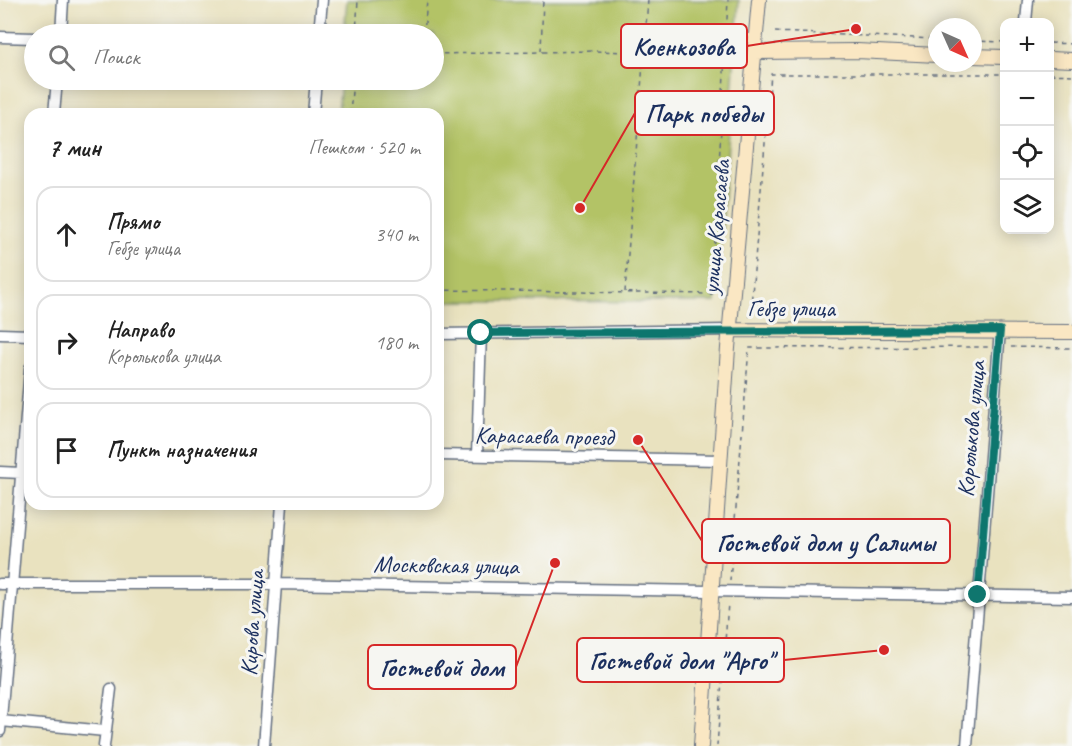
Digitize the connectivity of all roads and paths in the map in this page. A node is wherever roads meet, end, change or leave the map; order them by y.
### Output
1 (63, 0) edge
2 (322, 0) edge
3 (358, 0) edge
4 (427, 0) edge
5 (543, 0) edge
6 (648, 0) edge
7 (728, 0) edge
8 (759, 0) edge
9 (1028, 0) edge
10 (1026, 18) edge
11 (62, 24) edge
12 (320, 24) edge
13 (357, 24) edge
14 (425, 24) edge
15 (775, 32) dead end
16 (0, 37) edge
17 (24, 38) edge
18 (928, 39) edge
19 (982, 41) edge
20 (1000, 42) edge
21 (1054, 44) edge
22 (1072, 44) edge
23 (541, 52) junction
24 (755, 52) junction
25 (646, 53) junction
26 (444, 54) edge
27 (724, 55) junction
28 (928, 55) edge
29 (734, 56) dead end
30 (982, 56) edge
31 (1000, 57) edge
32 (1054, 59) edge
33 (1072, 60) edge
34 (1000, 74) edge
35 (1054, 74) edge
36 (1072, 75) edge
37 (56, 90) edge
38 (315, 90) edge
39 (352, 90) edge
40 (55, 108) edge
41 (314, 108) edge
42 (351, 108) edge
43 (444, 290) edge
44 (625, 294) junction
45 (750, 317) dead end
46 (729, 330) junction
47 (1000, 330) junction
48 (1072, 332) edge
49 (444, 333) edge
50 (481, 333) junction
51 (0, 334) edge
52 (24, 335) edge
53 (998, 347) junction
54 (1072, 348) edge
55 (24, 438) edge
56 (444, 455) edge
57 (477, 455) junction
58 (720, 460) junction
59 (0, 472) edge
60 (21, 473) junction
61 (282, 510) edge
62 (0, 584) edge
63 (276, 584) junction
64 (12, 585) junction
65 (711, 590) junction
66 (729, 590) junction
67 (978, 595) junction
68 (1072, 597) edge
69 (111, 689) dead end
70 (0, 727) edge
71 (105, 731) junction
72 (104, 746) edge
73 (264, 746) edge
74 (701, 746) edge
75 (717, 746) edge
76 (967, 746) edge

1 - 11 street
2 - 12 street
3 - 13 path
4 - 14 path
5 - 23 path
6 - 25 path
7 - 27 path
8 - 24 main road, улица Карасаева
9 - 10 street
15 - 18 path
16 - 17 street
19 - 20 path
21 - 22 path
23 - 25 path
23 - 26 path
24 - 28 main road
24 - 46 main road, улица Карасаева
25 - 27 path
25 - 44 path
27 - 29 path
27 - 44 path
30 - 31 main road
32 - 33 main road
34 - 45 path
35 - 36 path
37 - 40 street
38 - 41 street
39 - 42 path
43 - 44 path
46 - 47 main road, Гебзе улица
46 - 50 street, Гебзе улица
46 - 58 main road, улица Карасаева
47 - 48 main road, Гебзе улица
47 - 53 street, Королькова улица
49 - 50 street, Гебзе улица
50 - 57 street
51 - 52 street
53 - 54 path
53 - 66 path
53 - 67 street, Королькова улица
55 - 60 street
56 - 57 street, Карасаева проезд
57 - 58 street, Карасаева проезд
58 - 65 main road, улица Карасаева
59 - 60 street
60 - 64 street
61 - 63 street, Кирова улица
62 - 64 street, Московская улица
63 - 64 street, Московская улица
63 - 65 street, Московская улица
63 - 73 street, Кирова улица
64 - 70 street
65 - 66 street, Московская улица
65 - 74 main road, улица Карасаева
66 - 67 street, Московская улица
66 - 75 path
67 - 68 street, Московская улица
67 - 76 street, Королькова улица
69 - 71 street
70 - 71 street
71 - 72 street

